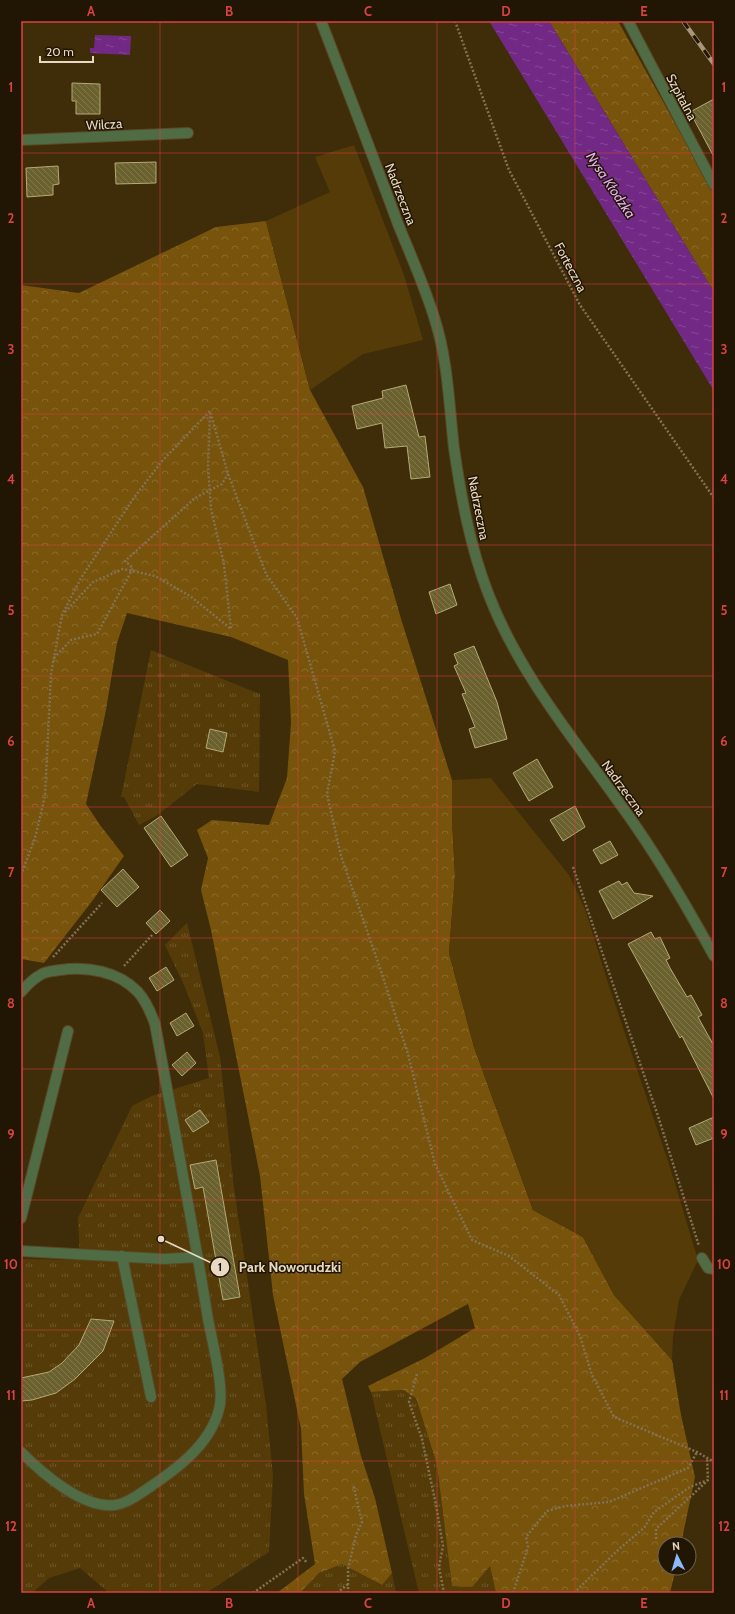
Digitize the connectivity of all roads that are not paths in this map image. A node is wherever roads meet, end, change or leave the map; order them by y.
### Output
1 (321, 21) edge
2 (628, 21) edge
3 (188, 133) dead end
4 (21, 140) edge
5 (714, 185) edge
6 (714, 956) edge
7 (21, 992) edge
8 (68, 1031) dead end
9 (21, 1218) edge
10 (21, 1251) edge
11 (122, 1256) junction
12 (198, 1257) junction
13 (702, 1258) road end
14 (714, 1269) edge
15 (151, 1397) dead end
16 (21, 1452) edge

1 - 6 street, Nadrzeczna
2 - 5 street, Szpitalna
3 - 4 street, Wilcza
7 - 12 street
8 - 9 street
10 - 11 street
11 - 12 street
11 - 15 street
12 - 16 street
13 - 14 street

